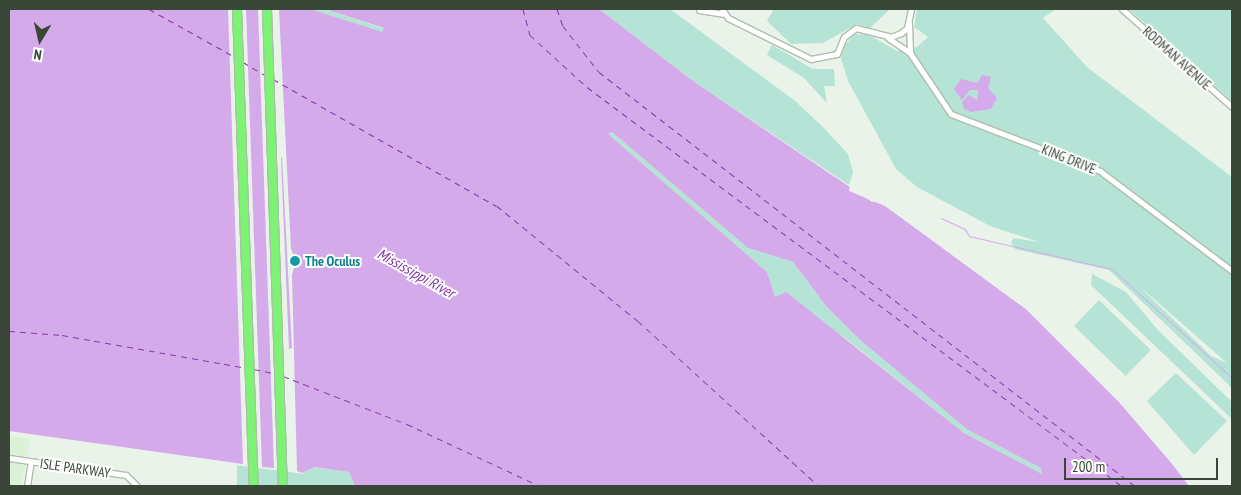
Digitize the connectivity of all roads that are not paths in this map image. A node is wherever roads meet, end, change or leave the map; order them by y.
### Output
1 (237, 9) edge
2 (267, 9) edge
3 (911, 9) edge
4 (1122, 9) edge
5 (699, 10) dead end
6 (723, 12) edge
7 (909, 23) junction
8 (886, 37) junction
9 (910, 53) junction
10 (1232, 107) edge
11 (1232, 271) edge
12 (9, 458) edge
13 (31, 461) junction
14 (28, 486) edge
15 (137, 486) edge
16 (253, 486) edge
17 (284, 486) edge

1 - 16 highway
2 - 17 highway
3 - 7 street
4 - 10 street, RODMAN AVENUE
5 - 6 street
6 - 8 street
7 - 8 street
7 - 9 street
8 - 9 street
9 - 11 street, KING DRIVE
12 - 13 street, ISLE PARKWAY
13 - 14 street
13 - 15 street, ISLE PARKWAY

